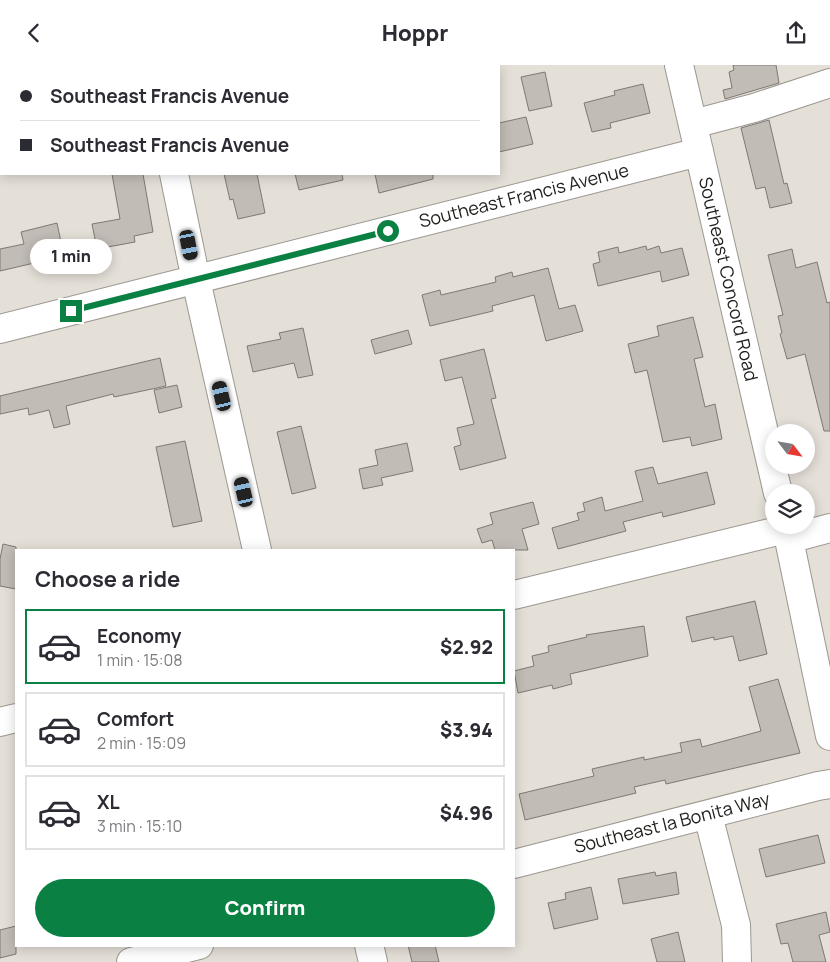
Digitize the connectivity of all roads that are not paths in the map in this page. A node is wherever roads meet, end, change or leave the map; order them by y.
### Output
1 (679, 65) edge
2 (830, 83) edge
3 (693, 124) junction
4 (699, 152) junction
5 (174, 175) edge
6 (196, 280) junction
7 (0, 329) edge
8 (776, 484) edge
9 (830, 528) edge
10 (815, 529) edge
11 (774, 534) edge
12 (788, 534) edge
13 (257, 549) edge
14 (515, 595) edge
15 (15, 718) edge
16 (0, 722) edge
17 (830, 735) edge
18 (830, 784) edge
19 (708, 815) junction
20 (515, 864) edge
21 (191, 947) edge
22 (369, 947) edge
23 (131, 962) edge
24 (373, 962) edge
25 (737, 962) edge

1 - 3 street, Southeast Concord Road
2 - 3 street
3 - 4 street, Southeast Concord Road
4 - 6 street, Southeast Francis Avenue
4 - 8 street, Southeast Concord Road
5 - 6 street
6 - 7 street, Southeast Francis Avenue
6 - 13 street
9 - 10 street
11 - 14 street
12 - 17 street
15 - 16 street
18 - 19 street, Southeast la Bonita Way
19 - 20 street, Southeast la Bonita Way
19 - 25 street
21 - 23 street
22 - 24 street

